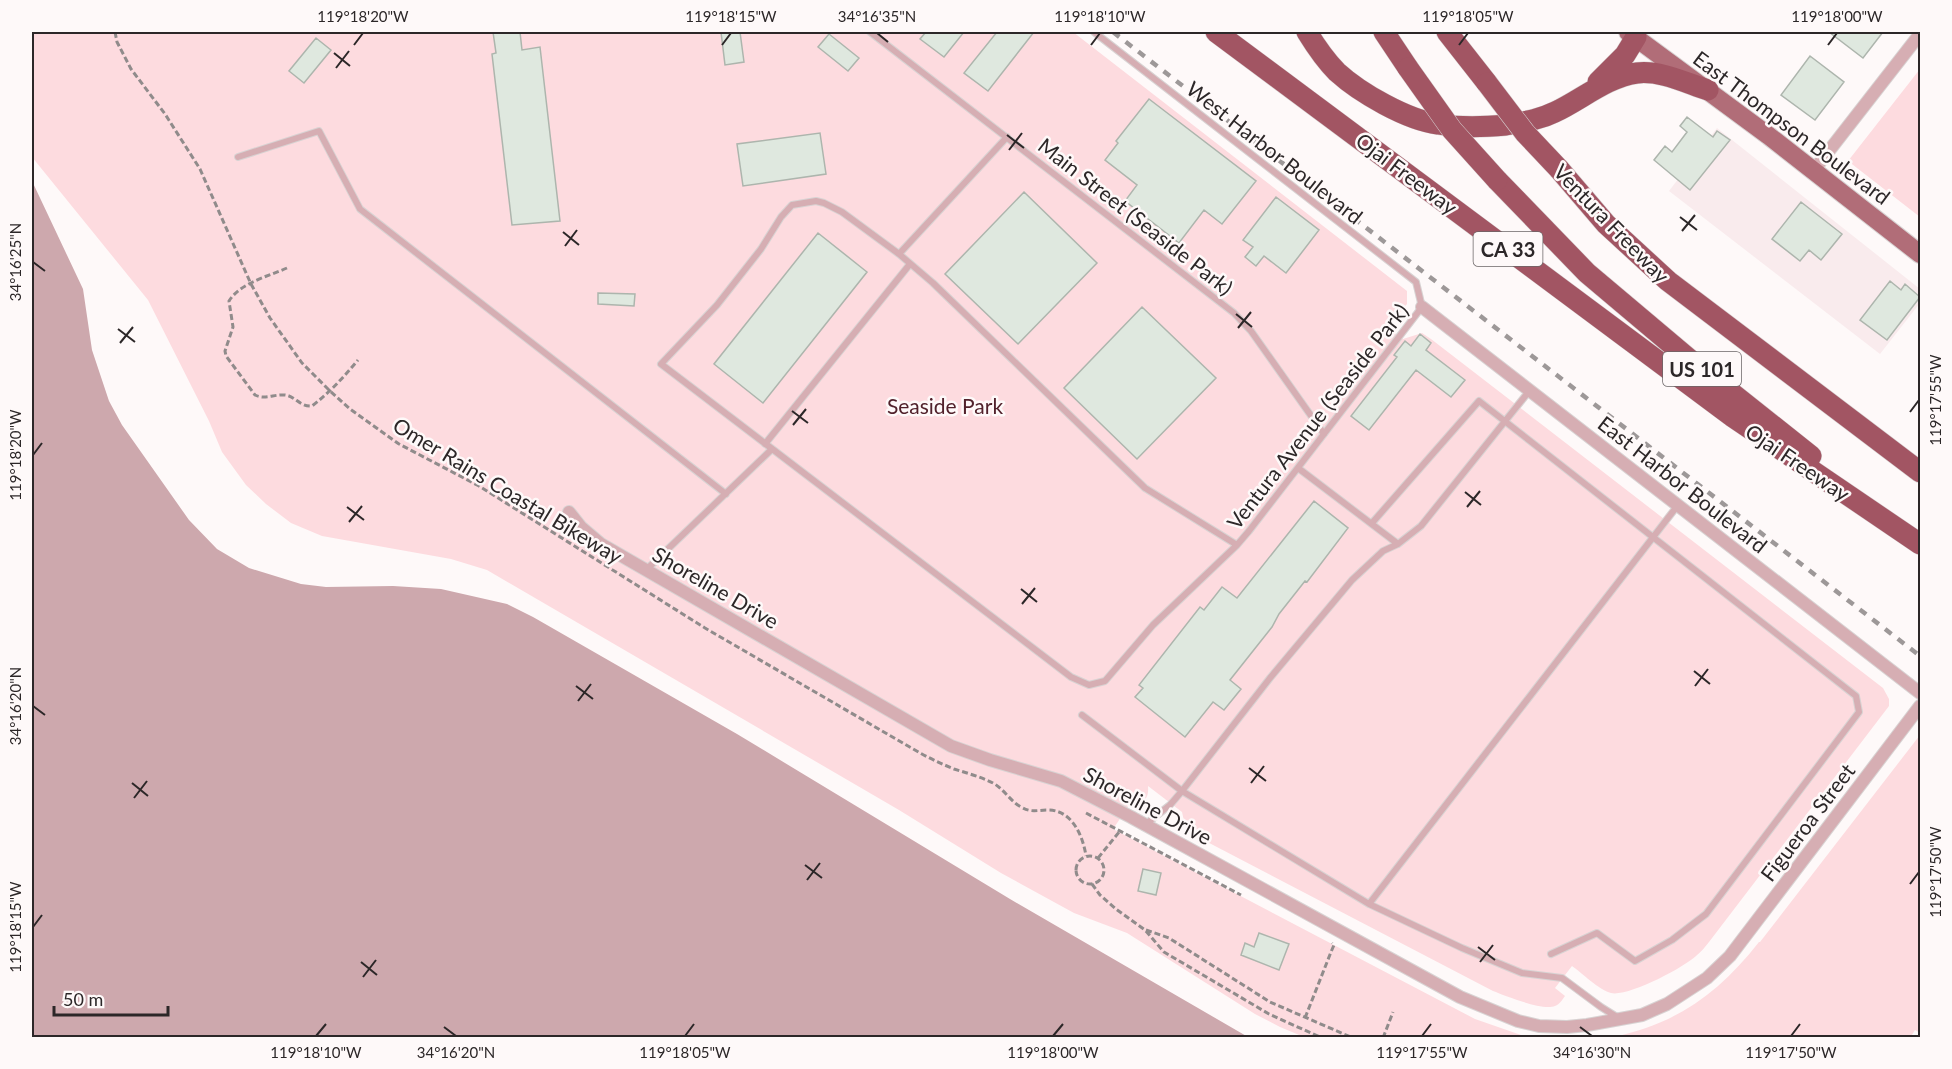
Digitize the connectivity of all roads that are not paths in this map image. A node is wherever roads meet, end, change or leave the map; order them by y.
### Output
1 (870, 32) edge
2 (1094, 32) edge
3 (1216, 32) edge
4 (1307, 32) edge
5 (1384, 32) edge
6 (1447, 32) edge
7 (1632, 34) edge
8 (1920, 34) edge
9 (1708, 90) junction
10 (1590, 91) junction
11 (1007, 137) junction
12 (238, 157) dead end
13 (1814, 170) junction
14 (899, 254) junction
15 (1920, 254) edge
16 (910, 264) junction
17 (1422, 307) junction
18 (1530, 390) junction
19 (1505, 421) junction
20 (1324, 434) junction
21 (765, 444) junction
22 (772, 450) junction
23 (1298, 468) junction
24 (1920, 472) edge
25 (726, 494) junction
26 (1678, 505) junction
27 (569, 512) dead end
28 (1372, 524) junction
29 (1653, 537) junction
30 (1920, 543) edge
31 (1398, 544) junction
32 (1237, 545) junction
33 (646, 570) junction
34 (1920, 693) edge
35 (1920, 706) edge
36 (1082, 715) dead end
37 (1182, 791) junction
38 (1146, 825) junction
39 (1369, 904) junction
40 (1551, 954) dead end
41 (1724, 962) joint
42 (1620, 1019) junction

1 - 11 lane, Main Street (Seaside Park)
2 - 17 lane, West Harbor Boulevard
3 - 30 highway, Ojai Freeway / CA 33
4 - 10 highway
5 - 30 highway, US 101, bridge
6 - 24 highway, Ventura Freeway / US 101, bridge
7 - 9 main road, East Thompson Boulevard
7 - 10 highway
8 - 13 street
9 - 10 highway
9 - 13 main road, East Thompson Boulevard
11 - 14 lane
11 - 20 lane, Main Street (Seaside Park)
12 - 25 lane
13 - 15 main road, East Thompson Boulevard
14 - 16 lane
14 - 21 lane
16 - 21 lane
16 - 32 lane
17 - 18 street, East Harbor Boulevard
17 - 20 lane, Ventura Avenue (Seaside Park)
18 - 19 lane
18 - 26 street, East Harbor Boulevard
19 - 28 lane
19 - 29 lane
19 - 31 lane
20 - 23 lane, Ventura Avenue (Seaside Park)
21 - 22 lane
22 - 25 lane
22 - 32 lane, Ventura Avenue (Seaside Park)
23 - 28 lane
23 - 32 lane, Ventura Avenue (Seaside Park)
25 - 33 lane
26 - 29 lane
26 - 34 street, East Harbor Boulevard
27 - 33 street, Shoreline Drive
28 - 31 lane
29 - 39 lane
29 - 40 lane
31 - 37 lane
33 - 38 street, Shoreline Drive
35 - 41 street, Figueroa Street
36 - 37 lane
37 - 38 lane
37 - 39 lane
38 - 42 street, Shoreline Drive
39 - 42 lane
41 - 42 street, Shoreline Drive

